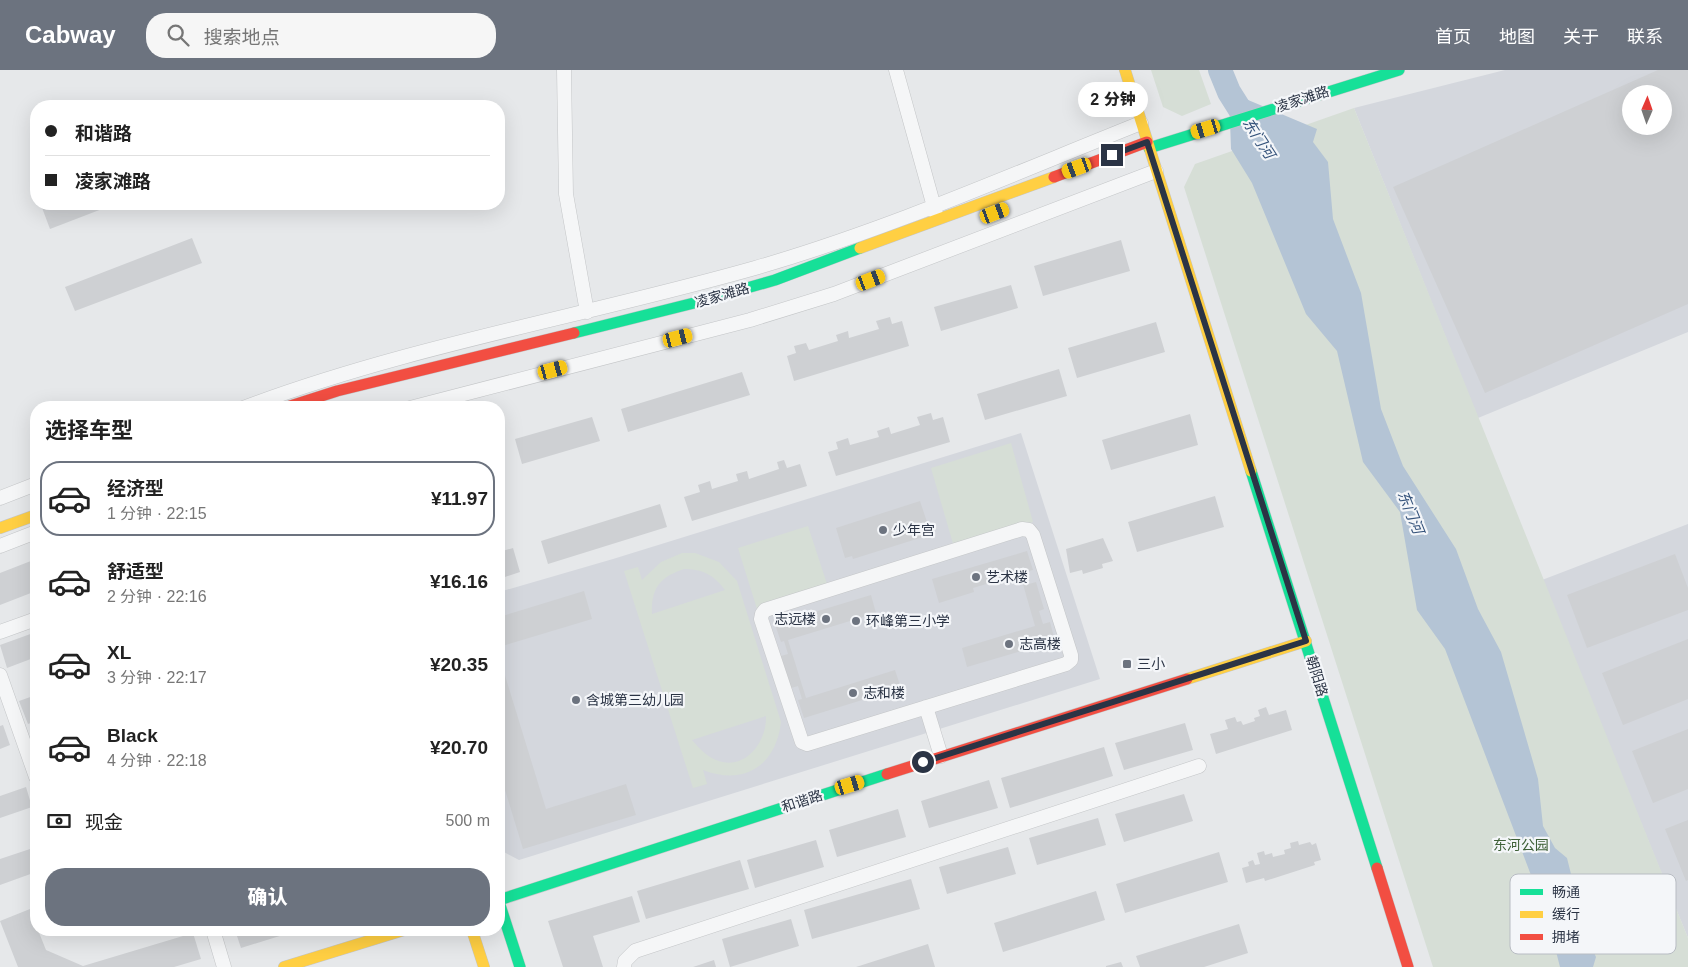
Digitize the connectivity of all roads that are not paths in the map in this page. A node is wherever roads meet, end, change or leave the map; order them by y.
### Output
1 (564, 70) edge
2 (896, 70) edge
3 (1125, 70) edge
4 (1399, 70) edge
5 (1141, 123) junction
6 (1147, 151) junction
7 (1156, 171) junction
8 (934, 205) junction
9 (938, 220) junction
10 (587, 312) junction
11 (335, 384) junction
12 (300, 400) edge
13 (340, 401) edge
14 (437, 401) edge
15 (30, 486) edge
16 (0, 498) edge
17 (30, 517) edge
18 (0, 528) edge
19 (30, 534) edge
20 (0, 546) edge
21 (30, 621) edge
22 (0, 632) edge
23 (1306, 641) junction
24 (0, 675) edge
25 (926, 707) junction
26 (941, 756) junction
27 (30, 760) edge
28 (1199, 766) dead end
29 (505, 899) edge
30 (505, 920) edge
31 (215, 936) edge
32 (385, 936) edge
33 (474, 936) edge
34 (224, 967) edge
35 (284, 967) edge
36 (484, 967) edge
37 (520, 967) edge
38 (624, 967) edge
39 (1408, 967) edge

1 - 10 street
2 - 8 street
3 - 5 main road, 朝阳路
4 - 6 main road, 凌家滩路
5 - 6 main road, 朝阳路
5 - 8 street
6 - 7 main road, 朝阳路
6 - 9 main road, 凌家滩路
7 - 14 street
7 - 23 main road, 朝阳路
8 - 9 street
8 - 10 street
9 - 11 main road, 凌家滩路
10 - 11 street
11 - 12 street
11 - 13 main road
15 - 16 street
17 - 18 main road
19 - 20 street
21 - 22 street
23 - 26 main road, 和谐路
23 - 39 main road, 朝阳路
24 - 27 street
25 - 25 street
25 - 26 street
26 - 29 main road, 和谐路
28 - 38 street
30 - 37 main road
31 - 34 street
32 - 35 main road
33 - 36 main road

